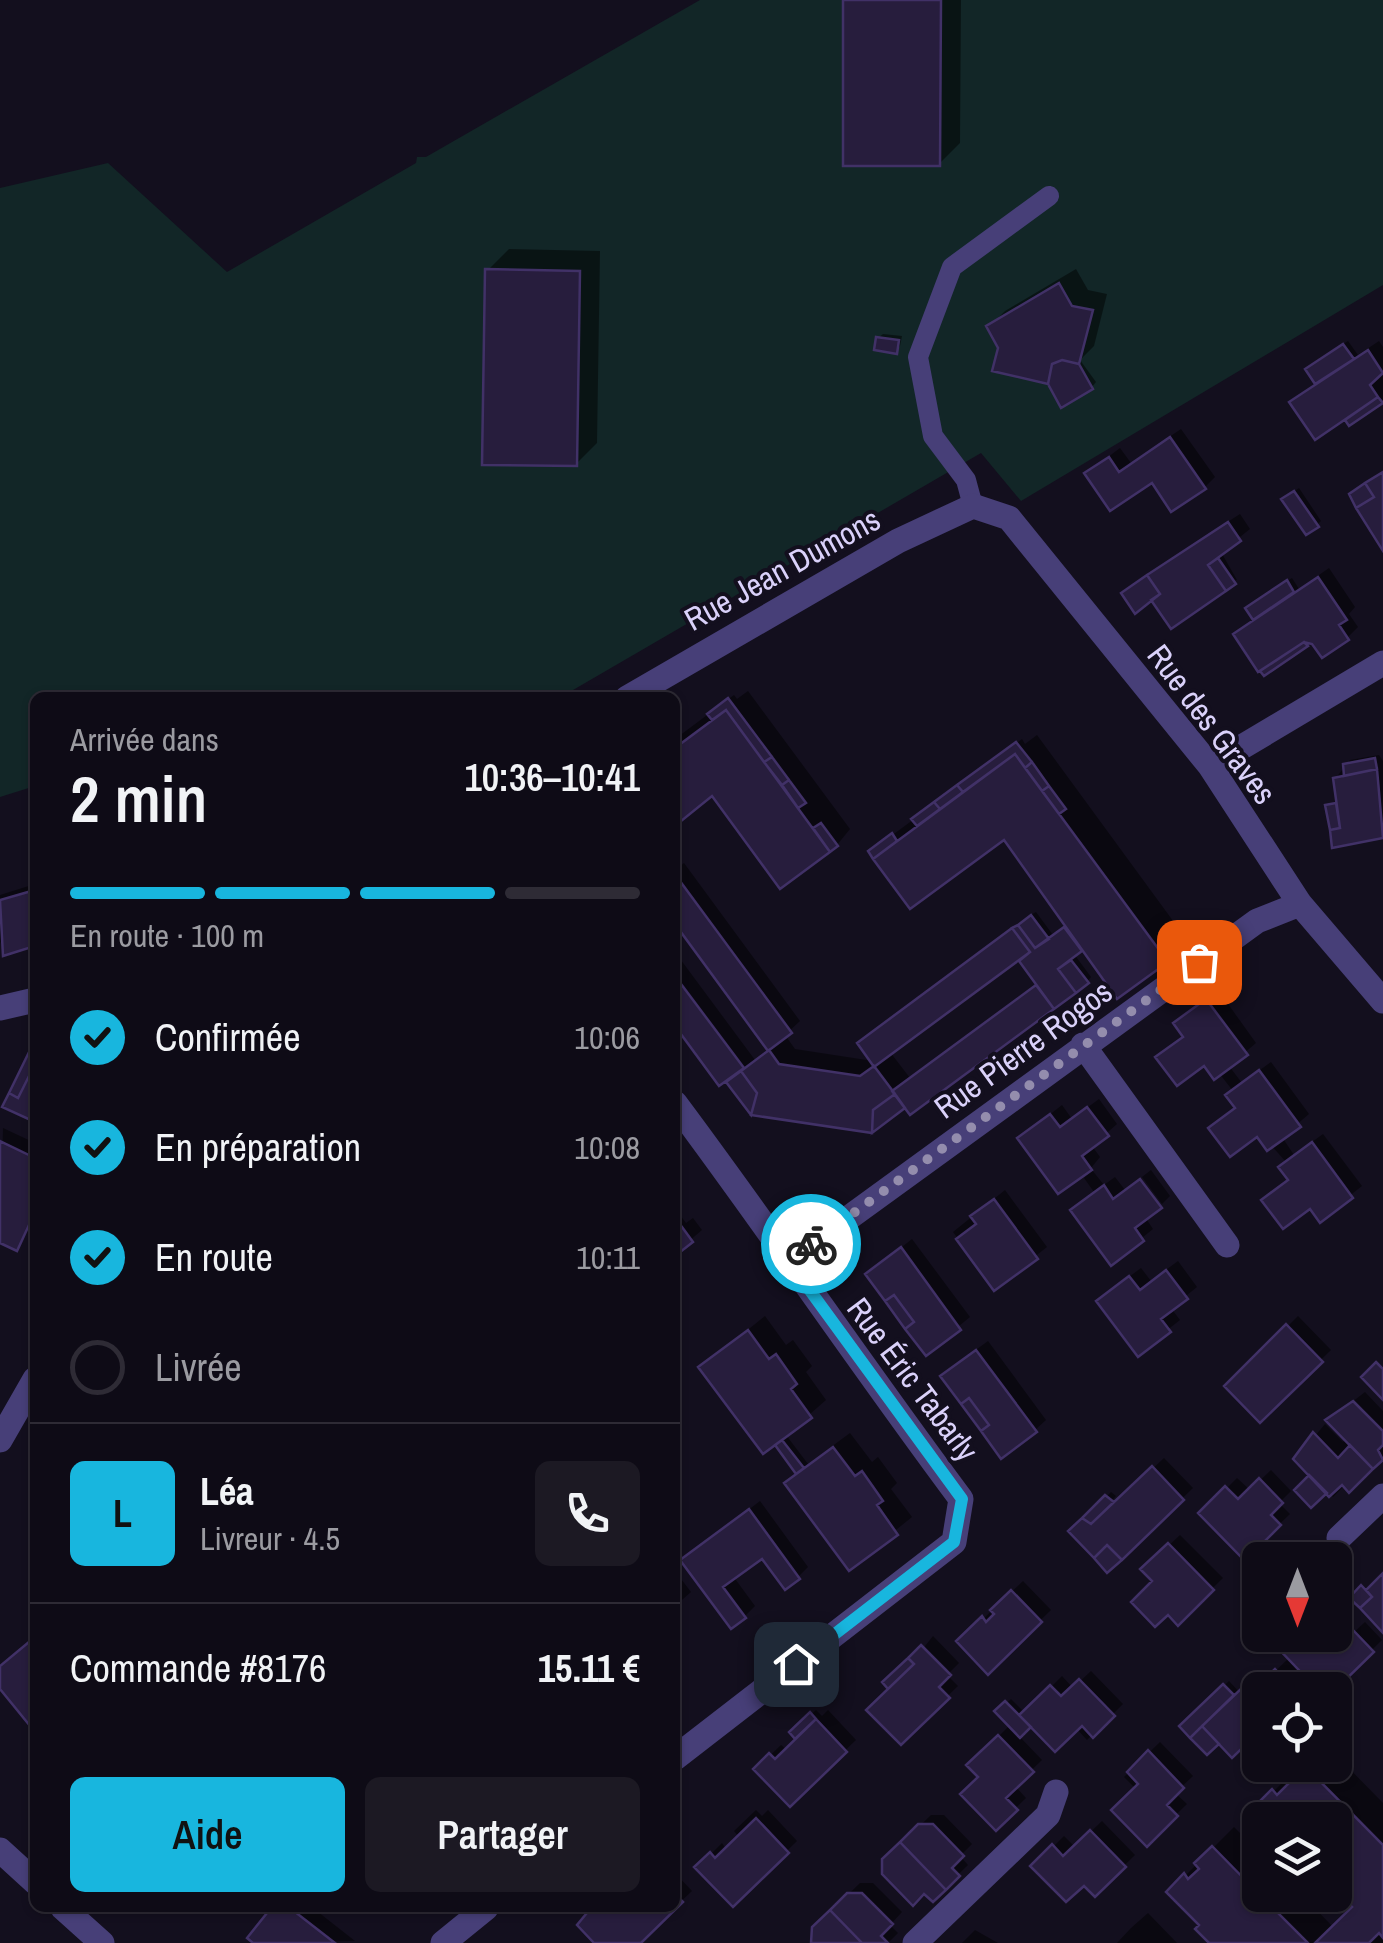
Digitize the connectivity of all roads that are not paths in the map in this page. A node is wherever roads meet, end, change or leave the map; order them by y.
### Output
1 (1050, 196) dead end
2 (973, 506) junction
3 (1383, 664) edge
4 (636, 692) edge
5 (1210, 766) junction
6 (1300, 904) junction
7 (1383, 1000) edge
8 (30, 1001) edge
9 (0, 1008) edge
10 (1083, 1045) junction
11 (680, 1111) edge
12 (1227, 1245) dead end
13 (792, 1259) junction
14 (30, 1394) edge
15 (0, 1440) edge
16 (1383, 1496) edge
17 (1339, 1538) dead end
18 (680, 1754) edge
19 (1056, 1792) dead end
20 (0, 1850) edge
21 (30, 1877) edge
22 (67, 1912) edge
23 (481, 1912) edge
24 (102, 1943) edge
25 (442, 1943) edge
26 (915, 1943) edge

1 - 2 lane
2 - 4 street, Rue Jean Dumons
2 - 5 street, Rue des Graves
3 - 5 street
5 - 6 street, Rue des Graves
6 - 7 street, Rue des Graves
6 - 10 street, Rue Pierre Rogos
8 - 9 street
10 - 12 street
10 - 13 street, Rue Pierre Rogos
11 - 13 street, Rue Éric Tabarly
13 - 18 street, Rue Éric Tabarly
14 - 15 street
16 - 17 street
19 - 26 street
20 - 21 street
22 - 24 street
23 - 25 street

